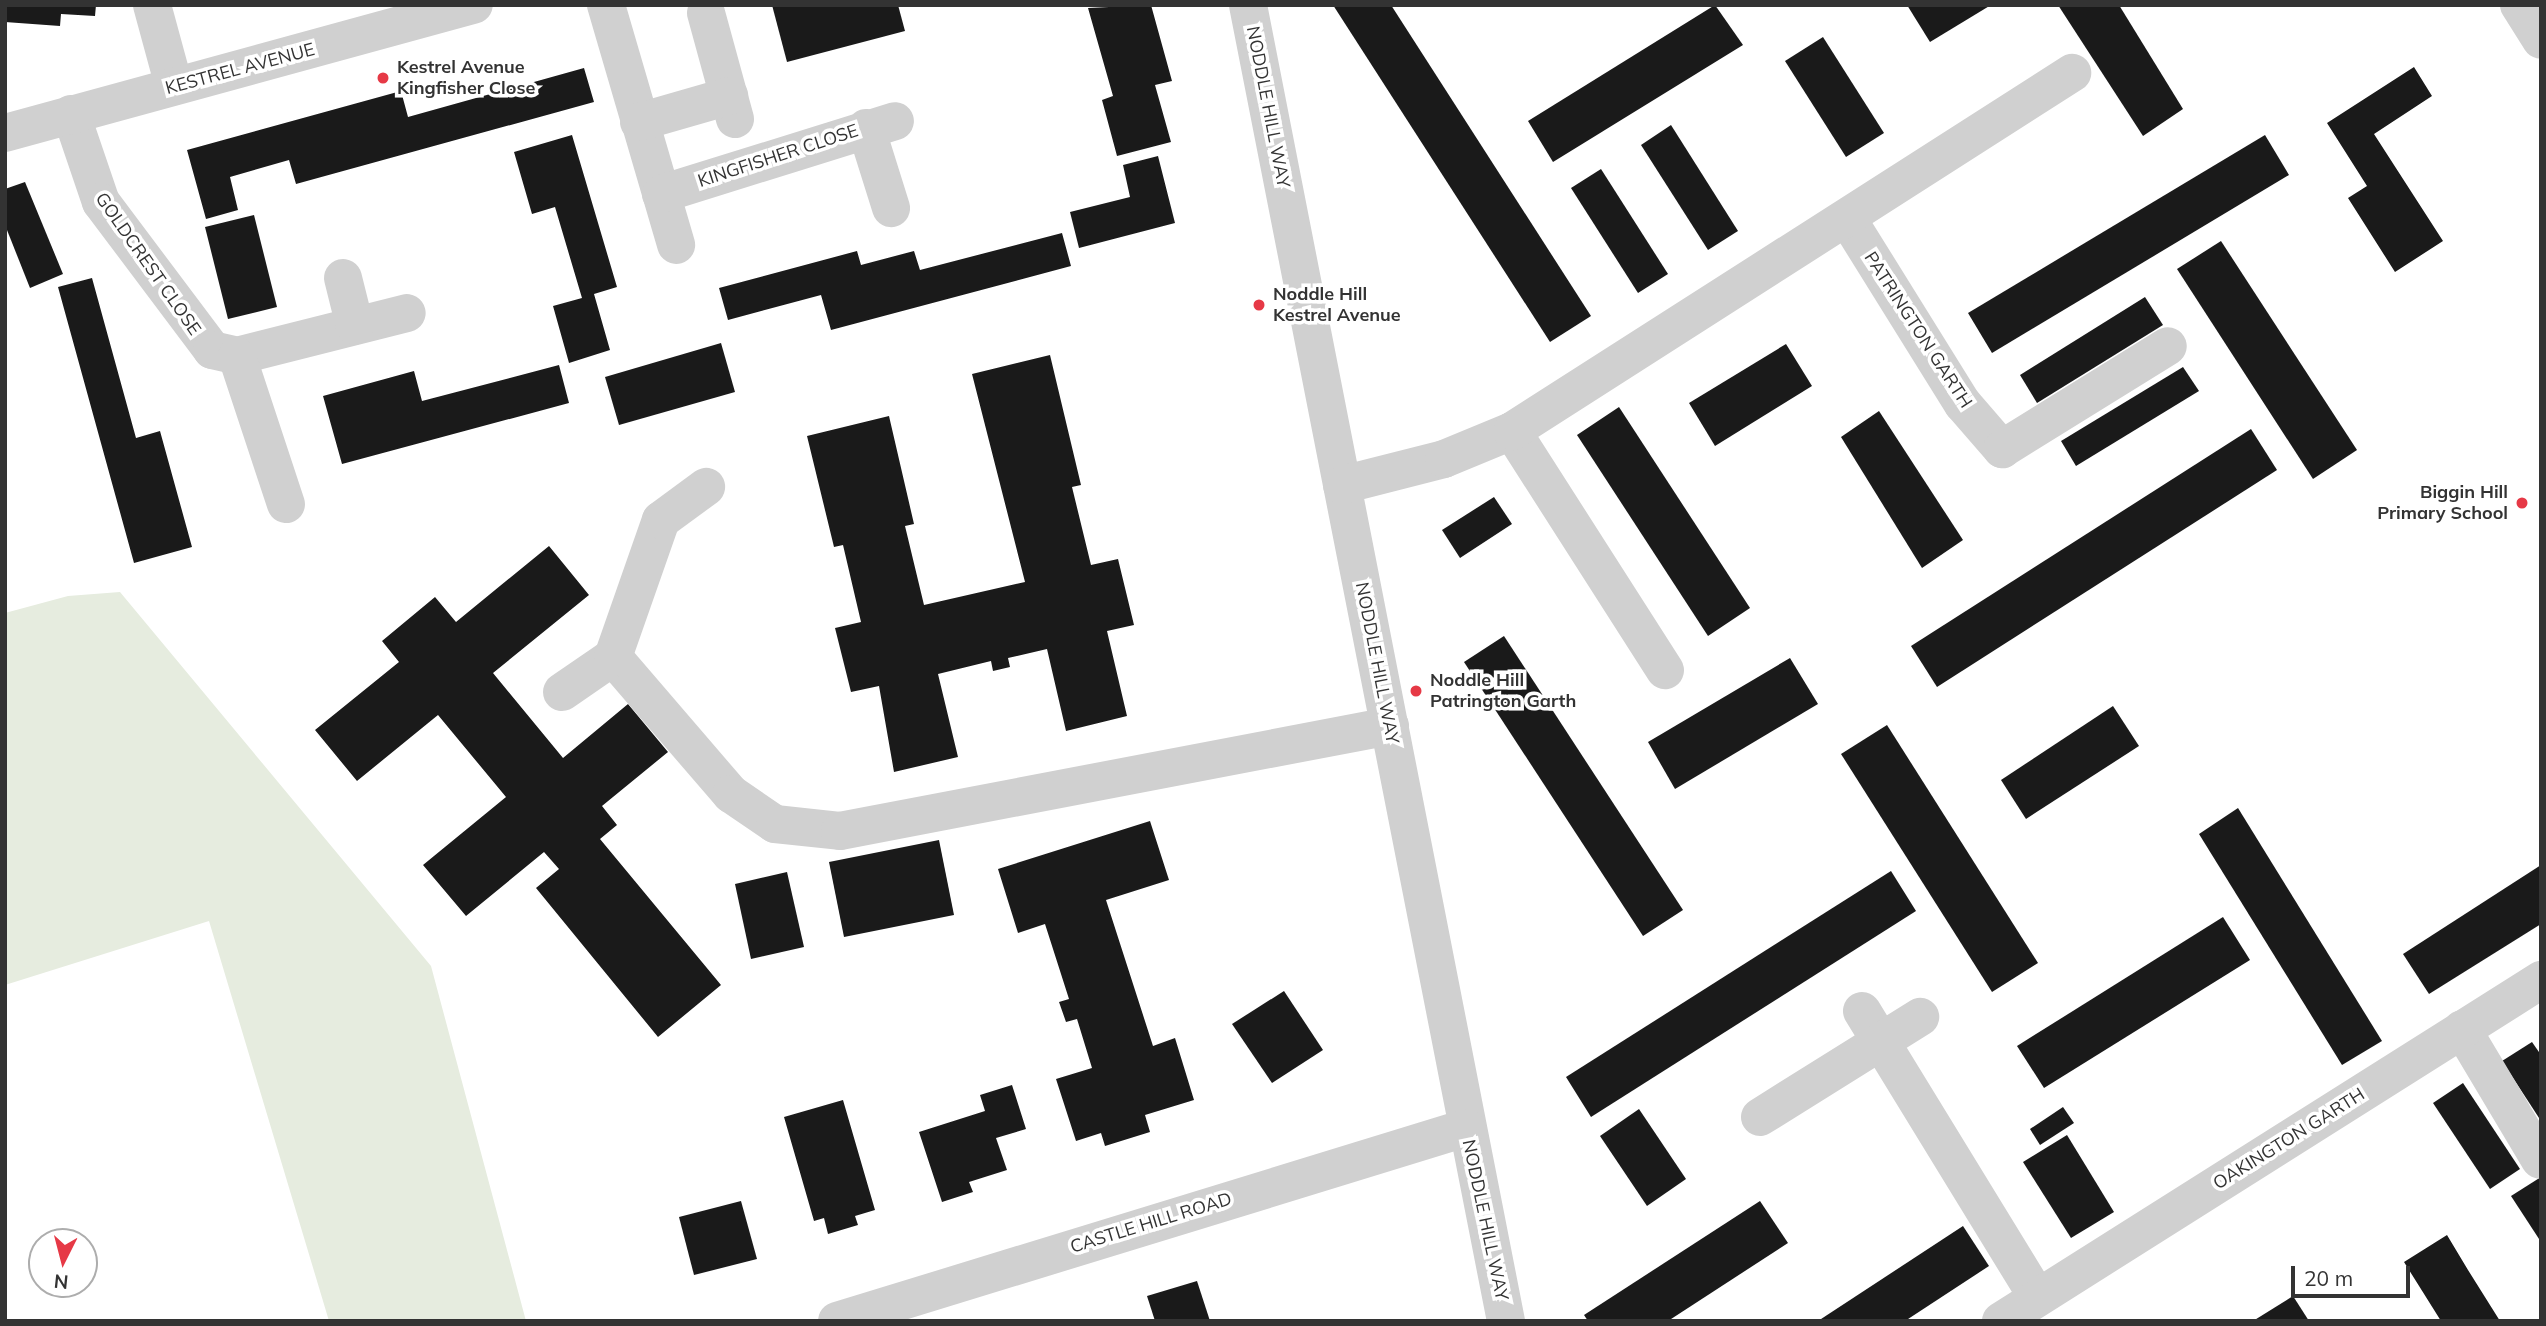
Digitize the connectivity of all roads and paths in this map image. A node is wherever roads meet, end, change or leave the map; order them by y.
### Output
1 (152, 5) edge
2 (474, 5) edge
3 (606, 5) edge
4 (1248, 5) edge
5 (2519, 5) edge
6 (706, 13) dead end
7 (2541, 40) edge
8 (2072, 73) dead end
9 (174, 86) junction
10 (71, 114) junction
11 (639, 122) junction
12 (5, 133) edge
13 (661, 194) junction
14 (891, 208) dead end
15 (1847, 218) junction
16 (676, 245) dead end
17 (343, 278) dead end
18 (407, 313) dead end
19 (355, 326) junction
20 (2168, 346) dead end
21 (237, 356) junction
22 (1512, 431) junction
23 (1342, 485) junction
24 (706, 487) dead end
25 (286, 504) dead end
26 (612, 657) junction
27 (1665, 670) dead end
28 (562, 692) dead end
29 (1390, 726) junction
30 (2541, 980) edge
31 (1862, 1011) dead end
32 (1920, 1017) dead end
33 (2462, 1029) junction
34 (1882, 1044) junction
35 (1760, 1116) dead end
36 (1466, 1128) junction
37 (2540, 1160) edge
38 (2037, 1297) junction
39 (837, 1321) edge
40 (1506, 1321) edge
41 (2001, 1321) edge

1 - 9 street
2 - 9 street, KESTREL AVENUE
3 - 11 street
4 - 23 street, NODDLE HILL WAY
5 - 7 street
6 - 11 street
8 - 15 street
9 - 10 street, KESTREL AVENUE
10 - 12 street, KESTREL AVENUE
10 - 21 street, GOLDCREST CLOSE
11 - 13 street
13 - 14 street, KINGFISHER CLOSE
13 - 16 street
15 - 20 street, PATRINGTON GARTH
15 - 22 street
17 - 19 street
18 - 19 street
19 - 21 street
21 - 25 street
22 - 23 street
22 - 27 street
23 - 29 street, NODDLE HILL WAY
24 - 26 street
26 - 28 street
26 - 29 street
29 - 36 street, NODDLE HILL WAY
30 - 33 street, OAKINGTON GARTH
31 - 34 street
32 - 34 street
33 - 37 street
33 - 38 street, OAKINGTON GARTH
34 - 35 street
34 - 38 street
36 - 39 street, CASTLE HILL ROAD
36 - 40 street, NODDLE HILL WAY
38 - 41 street, OAKINGTON GARTH

